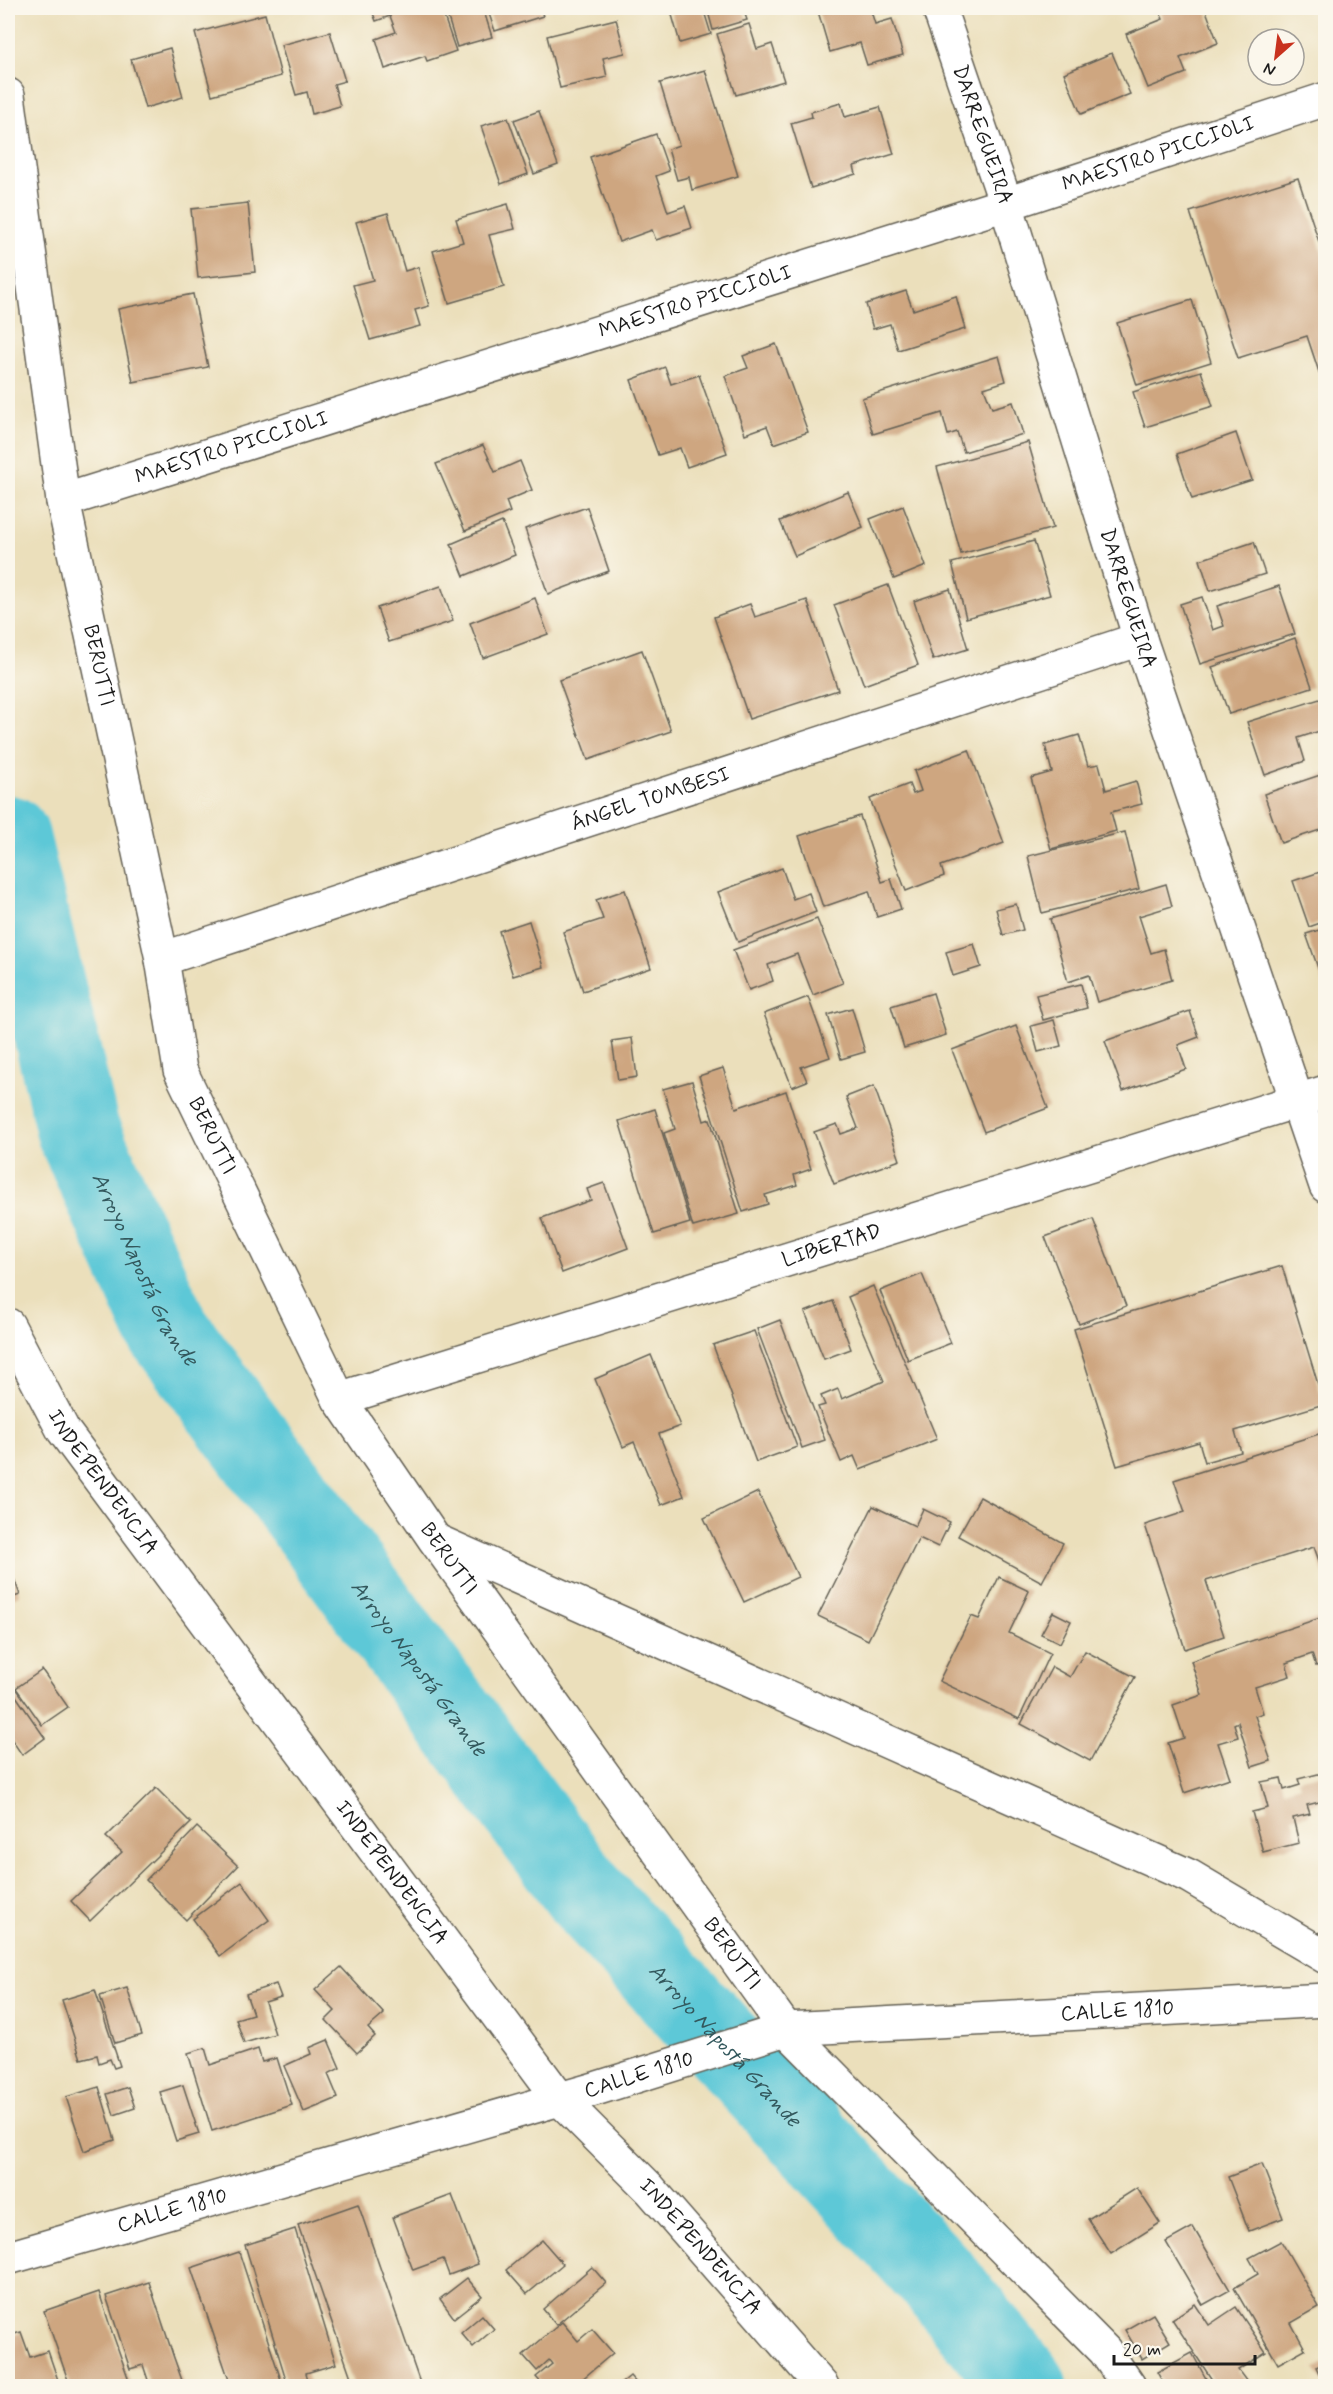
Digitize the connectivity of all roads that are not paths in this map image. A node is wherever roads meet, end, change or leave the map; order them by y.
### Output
1 (939, 8) edge
2 (8, 95) edge
3 (1326, 99) edge
4 (1005, 204) junction
5 (63, 501) junction
6 (1140, 639) junction
7 (162, 959) junction
8 (1311, 1097) edge
9 (1326, 1186) edge
10 (8, 1325) edge
11 (339, 1399) junction
12 (435, 1540) junction
13 (1326, 1957) edge
14 (1326, 2000) edge
15 (786, 2029) junction
16 (559, 2098) junction
17 (8, 2258) edge
18 (822, 2386) edge
19 (1129, 2386) edge

1 - 4 street, DARREGUEIRA
2 - 5 street, BERUTTI
3 - 4 street, MAESTRO PICCIOLI
4 - 5 street, MAESTRO PICCIOLI
4 - 6 street, DARREGUEIRA
5 - 7 street, BERUTTI
6 - 7 street, ÁNGEL TOMBESI
6 - 8 street, DARREGUEIRA
7 - 11 street, BERUTTI
8 - 9 street, DARREGUEIRA
8 - 11 street, LIBERTAD
10 - 16 street, INDEPENDENCIA
11 - 12 street, BERUTTI
12 - 13 street
12 - 15 street, BERUTTI
14 - 15 street, CALLE 1810
15 - 16 street, CALLE 1810
15 - 19 street, BERUTTI
16 - 17 street, CALLE 1810
16 - 18 street, INDEPENDENCIA

